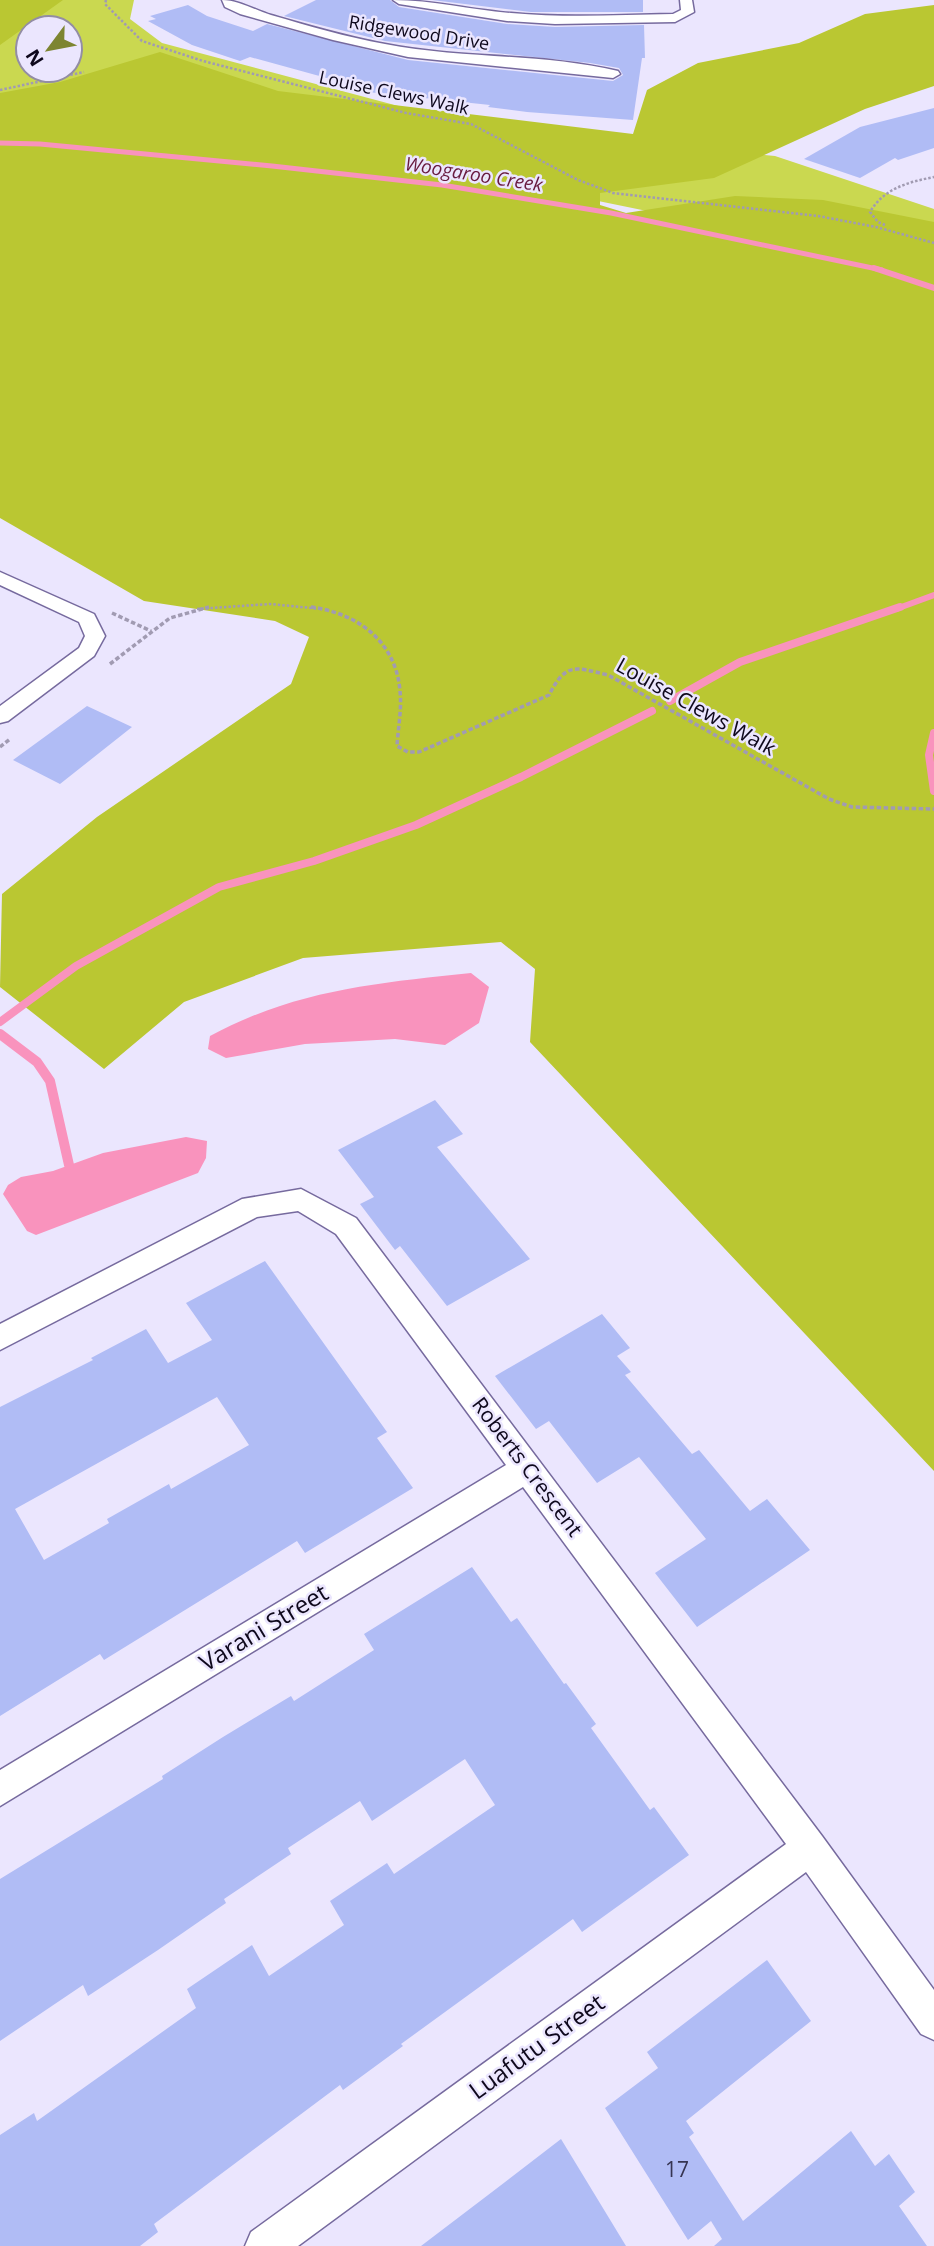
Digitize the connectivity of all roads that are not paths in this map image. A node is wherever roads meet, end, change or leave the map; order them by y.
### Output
1 (228, 0) edge
2 (399, 0) edge
3 (686, 0) edge
4 (613, 74) dead end
5 (0, 578) edge
6 (0, 716) edge
7 (0, 1338) edge
8 (528, 1468) junction
9 (0, 1789) edge
10 (810, 1848) junction
11 (934, 2021) edge
12 (265, 2246) edge

1 - 4 street, Ridgewood Drive
2 - 3 street
5 - 6 street
7 - 8 street, Roberts Crescent
8 - 9 street, Varani Street
8 - 10 street, Roberts Crescent
10 - 11 street, Roberts Crescent
10 - 12 street, Luafutu Street

